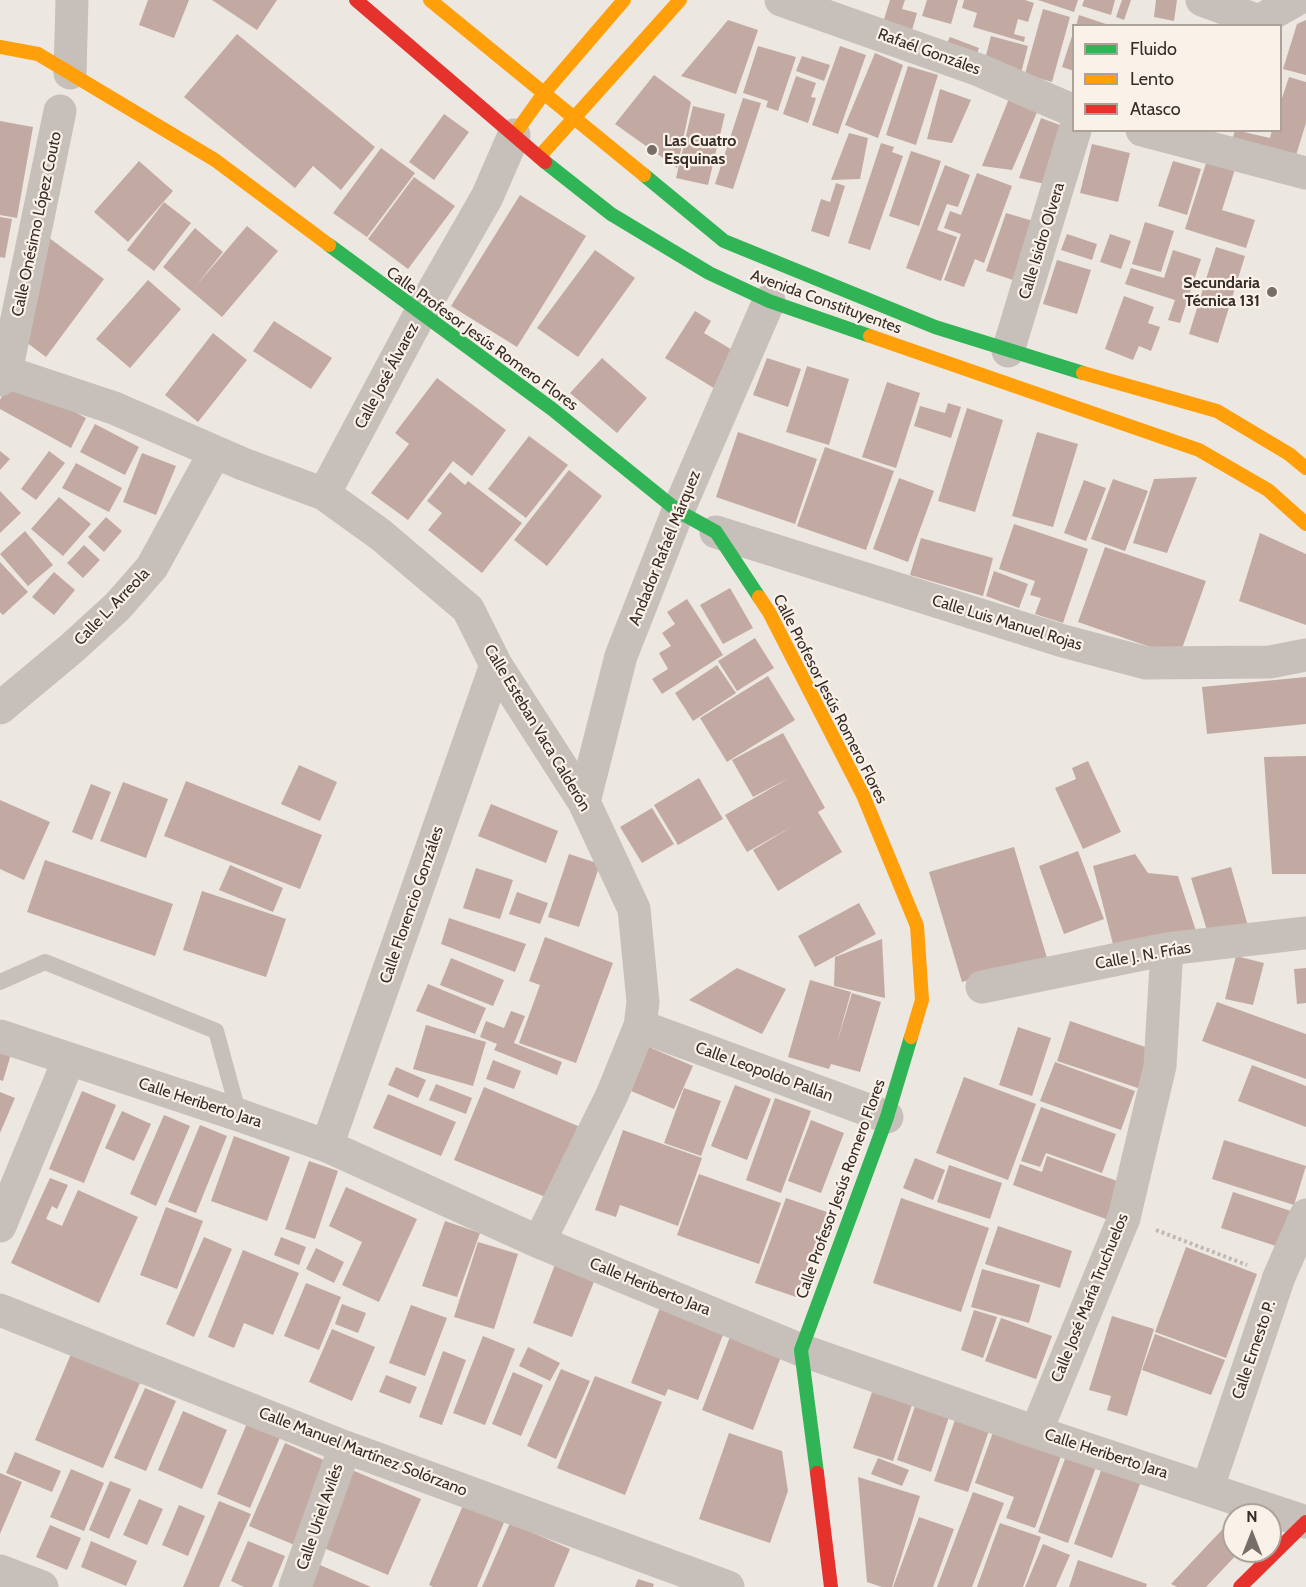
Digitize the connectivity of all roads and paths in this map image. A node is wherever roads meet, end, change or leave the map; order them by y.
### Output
1 (72, 0) edge
2 (356, 0) edge
3 (624, 0) edge
4 (680, 0) edge
5 (781, 0) edge
6 (1202, 0) edge
7 (1296, 0) edge
8 (434, 8) edge
9 (1252, 23) edge
10 (0, 47) edge
11 (70, 73) junction
12 (544, 93) junction
13 (1072, 110) edge
14 (60, 111) dead end
15 (572, 118) junction
16 (1074, 132) edge
17 (1150, 132) edge
18 (514, 135) junction
19 (539, 157) junction
20 (1306, 173) edge
21 (487, 197) junction
22 (770, 301) junction
23 (420, 314) junction
24 (902, 331) junction
25 (1008, 351) junction
26 (2, 374) edge
27 (215, 452) junction
28 (1306, 468) edge
29 (324, 494) junction
30 (678, 511) junction
31 (1306, 524) edge
32 (716, 532) junction
33 (1306, 655) edge
34 (496, 665) junction
35 (0, 708) edge
36 (584, 802) junction
37 (1306, 933) edge
38 (1167, 949) junction
39 (0, 982) edge
40 (982, 987) dead end
41 (640, 1026) junction
42 (0, 1036) edge
43 (69, 1059) junction
44 (239, 1115) junction
45 (887, 1117) junction
46 (327, 1146) junction
47 (1306, 1215) edge
48 (1124, 1218) junction
49 (0, 1226) edge
50 (539, 1242) junction
51 (1279, 1277) junction
52 (0, 1310) edge
53 (801, 1350) junction
54 (1036, 1432) junction
55 (345, 1447) junction
56 (1208, 1487) junction
57 (1306, 1522) edge
58 (0, 1570) edge
59 (42, 1587) edge
60 (295, 1587) edge
61 (728, 1587) edge
62 (831, 1587) edge
63 (1240, 1587) edge

1 - 11 street
2 - 18 street, Avenida Constituyentes
3 - 12 street
4 - 15 street
5 - 13 street, Rafaél Gonzáles
6 - 9 street
7 - 9 street
8 - 12 street, Avenida Constituyentes
10 - 11 street, Calle Profesor Jesús Romero Flores
11 - 23 street, Calle Profesor Jesús Romero Flores
12 - 15 street, Avenida Constituyentes
12 - 18 street
14 - 26 street, Calle Onésimo López Couto
15 - 19 street
15 - 24 street, Avenida Constituyentes
16 - 25 street, Calle Isidro Olvera
17 - 20 street
18 - 19 street, Avenida Constituyentes
18 - 21 street, Calle José Álvarez
19 - 21 street, Calle José Álvarez
19 - 22 street, Avenida Constituyentes
21 - 23 street, Calle José Álvarez
22 - 24 street, Avenida Constituyentes
22 - 30 street, Andador Rafaél Márquez
23 - 29 street, Calle José Álvarez
23 - 30 street, Calle Profesor Jesús Romero Flores
24 - 25 street, Avenida Constituyentes
24 - 31 street, Avenida Constituyentes
25 - 28 street, Avenida Constituyentes
26 - 27 street, Calle Esteban Vaca Calderón
27 - 29 street, Calle Esteban Vaca Calderón
27 - 35 street, Calle L. Arreola
29 - 34 street, Calle Esteban Vaca Calderón
30 - 32 street, Calle Profesor Jesús Romero Flores
30 - 36 street, Andador Rafaél Márquez
32 - 33 street, Calle Luis Manuel Rojas
32 - 45 street, Calle Profesor Jesús Romero Flores
34 - 36 street, Calle Esteban Vaca Calderón
34 - 46 street, Calle Florencio Gonzáles
36 - 41 street, Calle Esteban Vaca Calderón
37 - 38 street, Calle J. N. Frías
38 - 40 street, Calle J. N. Frías
38 - 48 street, Calle José María Truchuelos
39 - 44 lane
41 - 45 street, Calle Leopoldo Pallán
41 - 50 street, Calle Esteban Vaca Calderón
42 - 43 street, Calle Heriberto Jara
43 - 44 street, Calle Heriberto Jara
43 - 49 street
44 - 46 street, Calle Heriberto Jara
45 - 53 street, Calle Profesor Jesús Romero Flores
46 - 50 street, Calle Heriberto Jara
47 - 51 street, Calle Ernesto P.
48 - 51 path
48 - 54 street, Calle José María Truchuelos
50 - 53 street, Calle Heriberto Jara
51 - 56 street, Calle Ernesto P.
52 - 55 street, Calle Manuel Martínez Solórzano
53 - 54 street, Calle Heriberto Jara
53 - 62 street, Calle Profesor Jesús Romero Flores
54 - 56 street, Calle Heriberto Jara
55 - 60 street, Calle Uriel Avilés
55 - 61 street, Calle Manuel Martínez Solórzano
56 - 57 street, Calle Heriberto Jara
57 - 63 street
58 - 59 street

